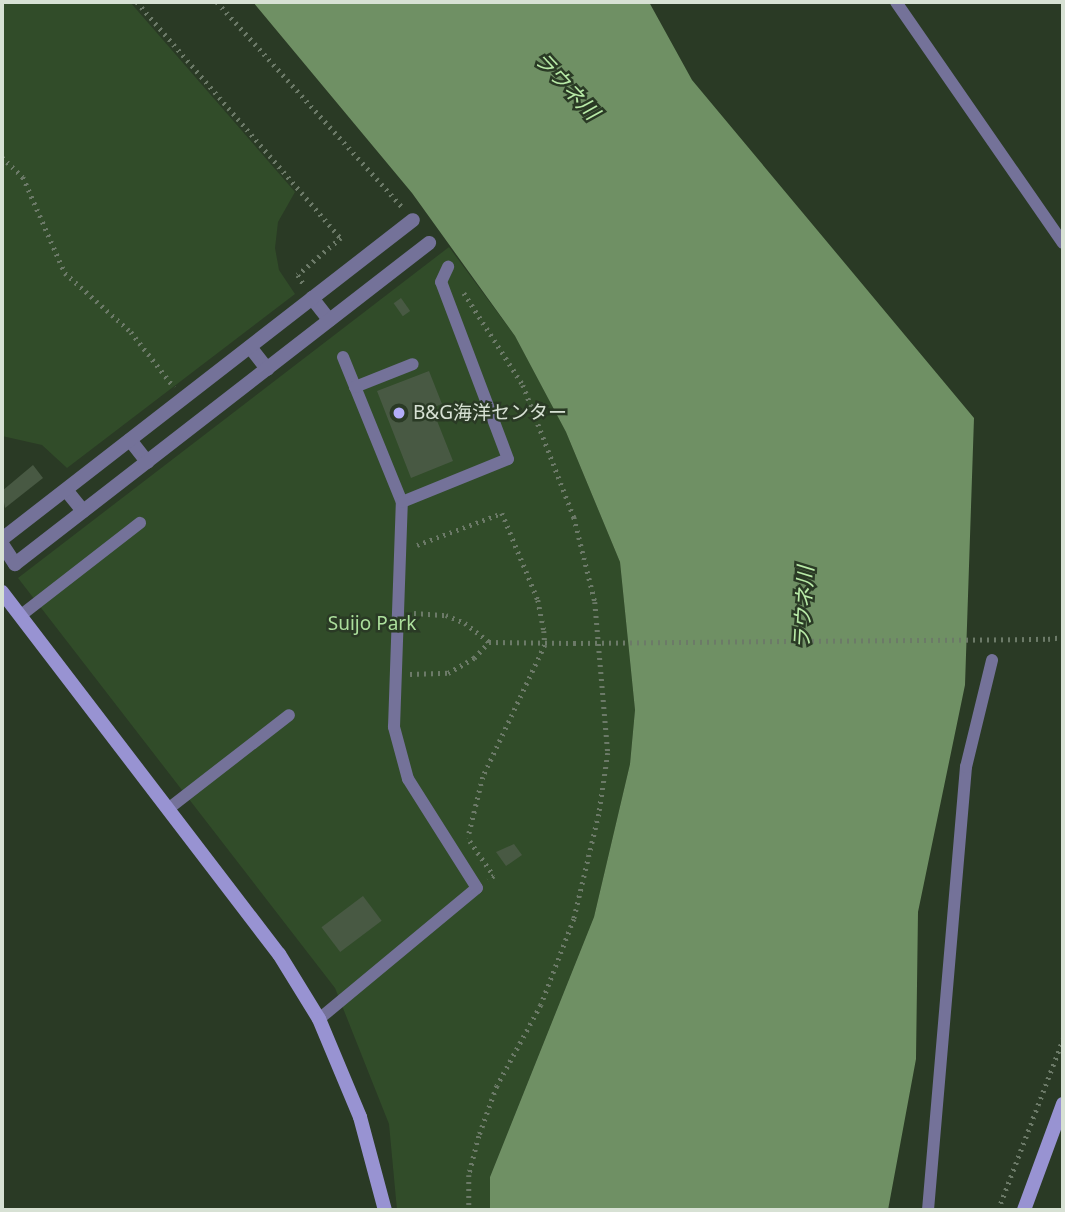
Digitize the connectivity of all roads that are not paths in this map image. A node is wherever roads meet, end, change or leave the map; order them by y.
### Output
1 (896, 2) edge
2 (413, 220) road end
3 (429, 243) dead end
4 (1063, 243) edge
5 (448, 267) road end
6 (312, 298) junction
7 (329, 320) junction
8 (250, 347) junction
9 (343, 357) dead end
10 (412, 364) dead end
11 (267, 369) junction
12 (355, 387) junction
13 (130, 440) junction
14 (147, 462) junction
15 (66, 490) junction
16 (402, 502) junction
17 (83, 512) junction
18 (141, 523) dead end
19 (2, 542) edge
20 (2, 592) edge
21 (20, 616) junction
22 (992, 660) dead end
23 (289, 715) dead end
24 (168, 809) junction
25 (319, 1019) junction
26 (1063, 1104) edge
27 (385, 1210) edge
28 (928, 1210) edge
29 (1024, 1210) edge

1 - 4 lane
2 - 6 street
3 - 7 street
5 - 16 lane
6 - 7 street
6 - 8 street
7 - 11 street
8 - 11 street
8 - 13 street
9 - 12 lane
10 - 12 lane
11 - 14 street
12 - 16 lane
13 - 14 street
13 - 15 street
14 - 17 street
15 - 17 street
15 - 19 street
16 - 25 lane
17 - 19 street
18 - 21 lane
20 - 21 street
21 - 24 street
22 - 28 lane
23 - 24 lane
24 - 25 street
25 - 27 street
26 - 29 street

